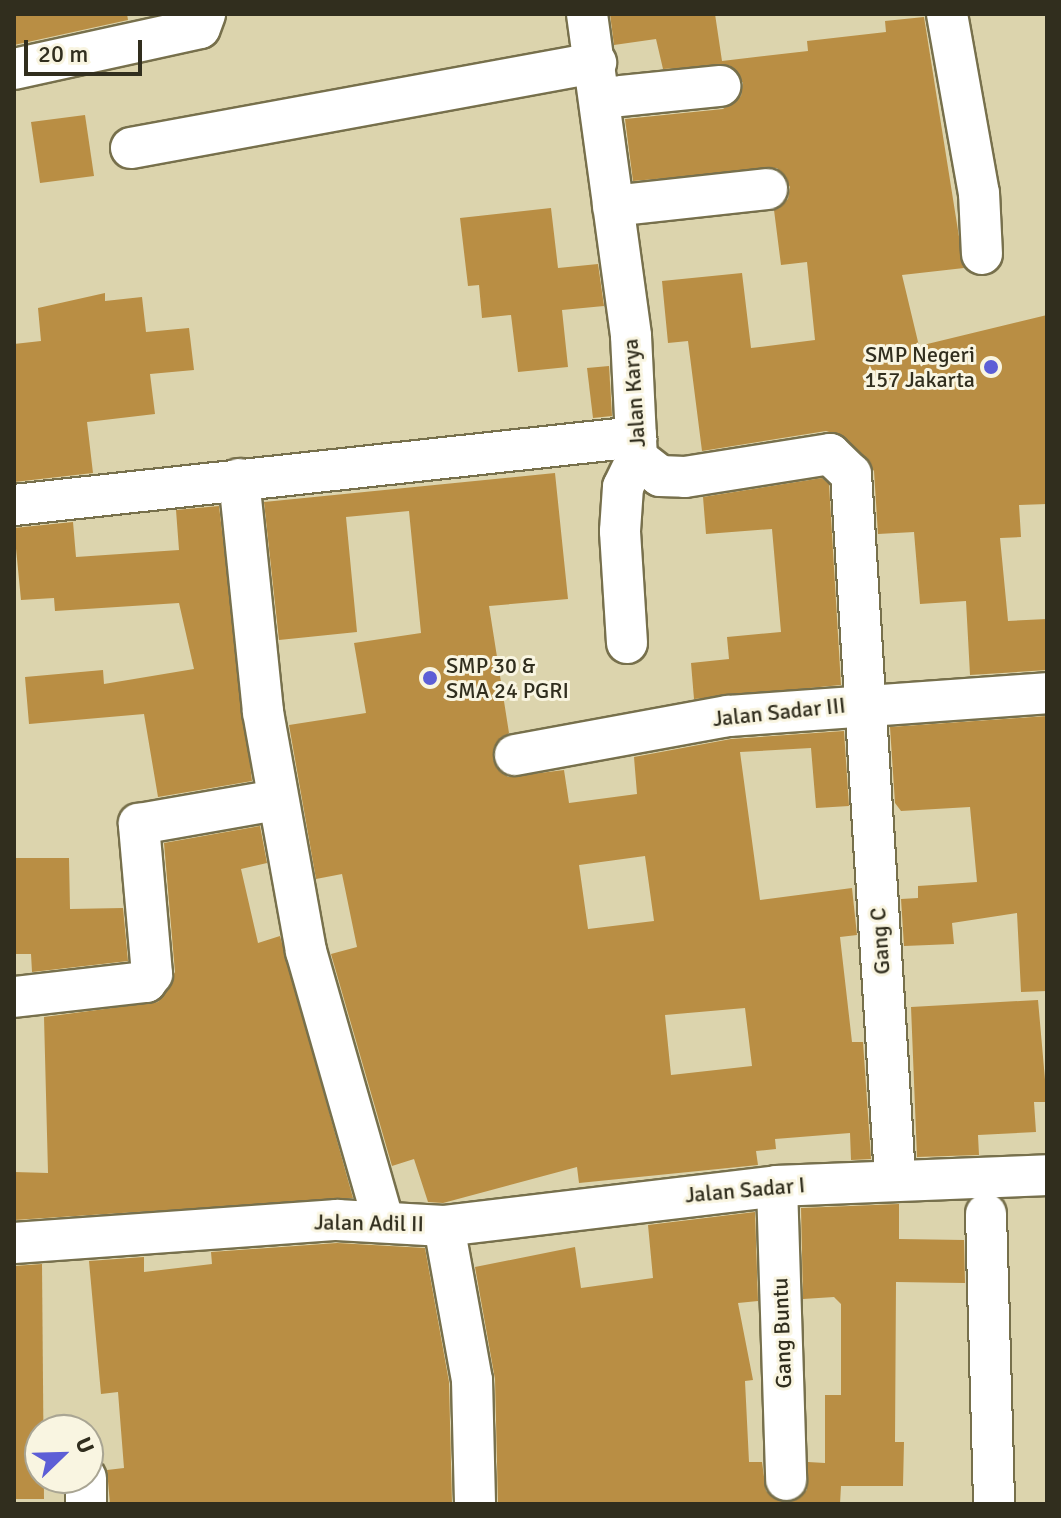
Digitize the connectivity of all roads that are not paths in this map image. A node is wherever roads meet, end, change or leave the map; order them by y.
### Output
1 (205, 14) edge
2 (587, 14) edge
3 (947, 14) edge
4 (14, 69) edge
5 (599, 80) junction
6 (720, 86) dead end
7 (131, 148) dead end
8 (767, 189) dead end
9 (613, 206) junction
10 (982, 254) dead end
11 (637, 447) junction
12 (239, 479) junction
13 (14, 505) edge
14 (627, 643) dead end
15 (1047, 693) edge
16 (861, 703) junction
17 (515, 755) dead end
18 (276, 800) junction
19 (14, 997) edge
20 (1047, 1175) edge
21 (895, 1178) junction
22 (777, 1186) junction
23 (986, 1214) dead end
24 (383, 1219) junction
25 (444, 1226) junction
26 (14, 1243) edge
27 (786, 1480) dead end
28 (475, 1504) edge
29 (994, 1504) edge

1 - 4 street
2 - 5 street, Jalan Karya
3 - 10 street
5 - 6 street
5 - 7 street
5 - 9 street, Jalan Karya
8 - 9 street
9 - 11 street, Jalan Karya
11 - 12 street
11 - 14 street
11 - 16 street, Jalan Karya
12 - 13 street
12 - 18 street
15 - 16 street, Jalan Sadar III
16 - 17 street, Jalan Sadar III
16 - 21 street, Gang C
18 - 19 street
18 - 24 street
20 - 21 street, Jalan Sadar I
21 - 22 street, Jalan Sadar I
22 - 25 street, Jalan Sadar I
22 - 27 street, Gang Buntu
23 - 29 street
24 - 25 street, Jalan Adil II
24 - 26 street, Jalan Adil II
25 - 28 street, Jalan Adil II

